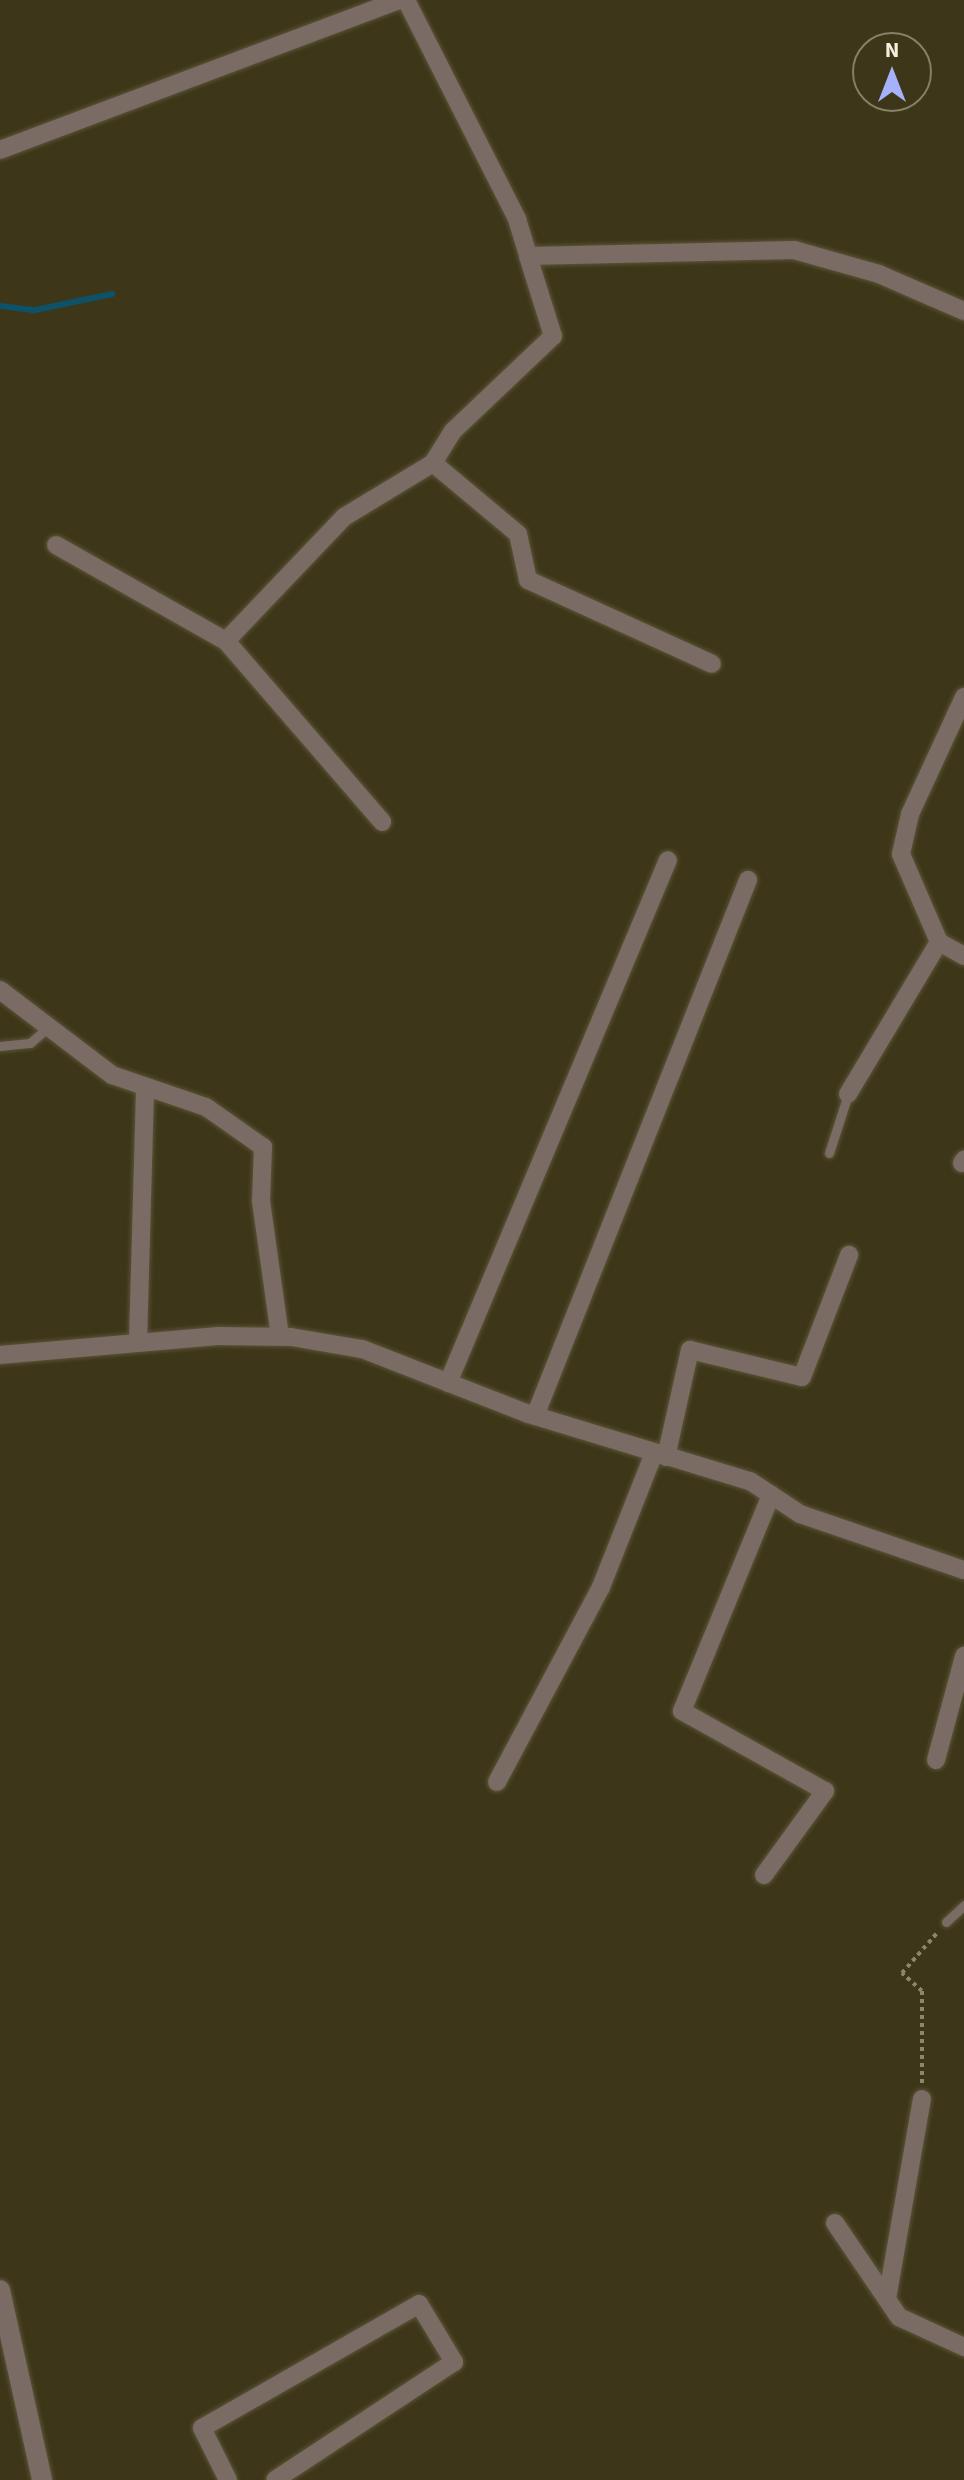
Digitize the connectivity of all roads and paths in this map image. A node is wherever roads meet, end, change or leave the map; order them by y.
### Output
1 (400, 0) edge
2 (406, 0) edge
3 (0, 150) edge
4 (528, 256) junction
5 (964, 311) edge
6 (433, 463) junction
7 (56, 545) dead end
8 (226, 641) junction
9 (712, 664) dead end
10 (964, 697) edge
11 (382, 822) dead end
12 (668, 860) dead end
13 (748, 880) dead end
14 (939, 942) junction
15 (964, 956) edge
16 (0, 990) edge
17 (45, 1030) junction
18 (0, 1046) edge
19 (145, 1087) junction
20 (848, 1094) joint
21 (829, 1153) dead end
22 (849, 1255) dead end
23 (280, 1337) junction
24 (138, 1342) junction
25 (0, 1355) edge
26 (448, 1383) junction
27 (535, 1416) junction
28 (660, 1455) junction
29 (771, 1495) junction
30 (964, 1570) edge
31 (964, 1656) edge
32 (936, 1760) dead end
33 (497, 1782) dead end
34 (764, 1875) dead end
35 (964, 1905) edge
36 (946, 1922) joint
37 (922, 2099) joint
38 (835, 2223) dead end
39 (0, 2290) edge
40 (887, 2299) junction
41 (964, 2347) edge
42 (42, 2480) edge
43 (228, 2480) edge
44 (275, 2480) edge

1 - 3 street
2 - 4 street
4 - 5 street
4 - 6 street
6 - 8 street
6 - 9 street
7 - 8 street
8 - 11 street
10 - 14 street
12 - 26 street
13 - 27 street
14 - 15 street
14 - 20 street
16 - 17 street
17 - 18 lane
17 - 19 street
19 - 23 street
19 - 24 street
20 - 21 lane
22 - 28 street
23 - 24 street
23 - 26 street
24 - 25 street
26 - 27 street
27 - 28 street
28 - 29 street
28 - 33 street
29 - 30 street
29 - 34 street
31 - 32 street
35 - 36 lane
36 - 37 path
37 - 40 street
38 - 40 street
39 - 42 street
40 - 41 street
43 - 44 street

